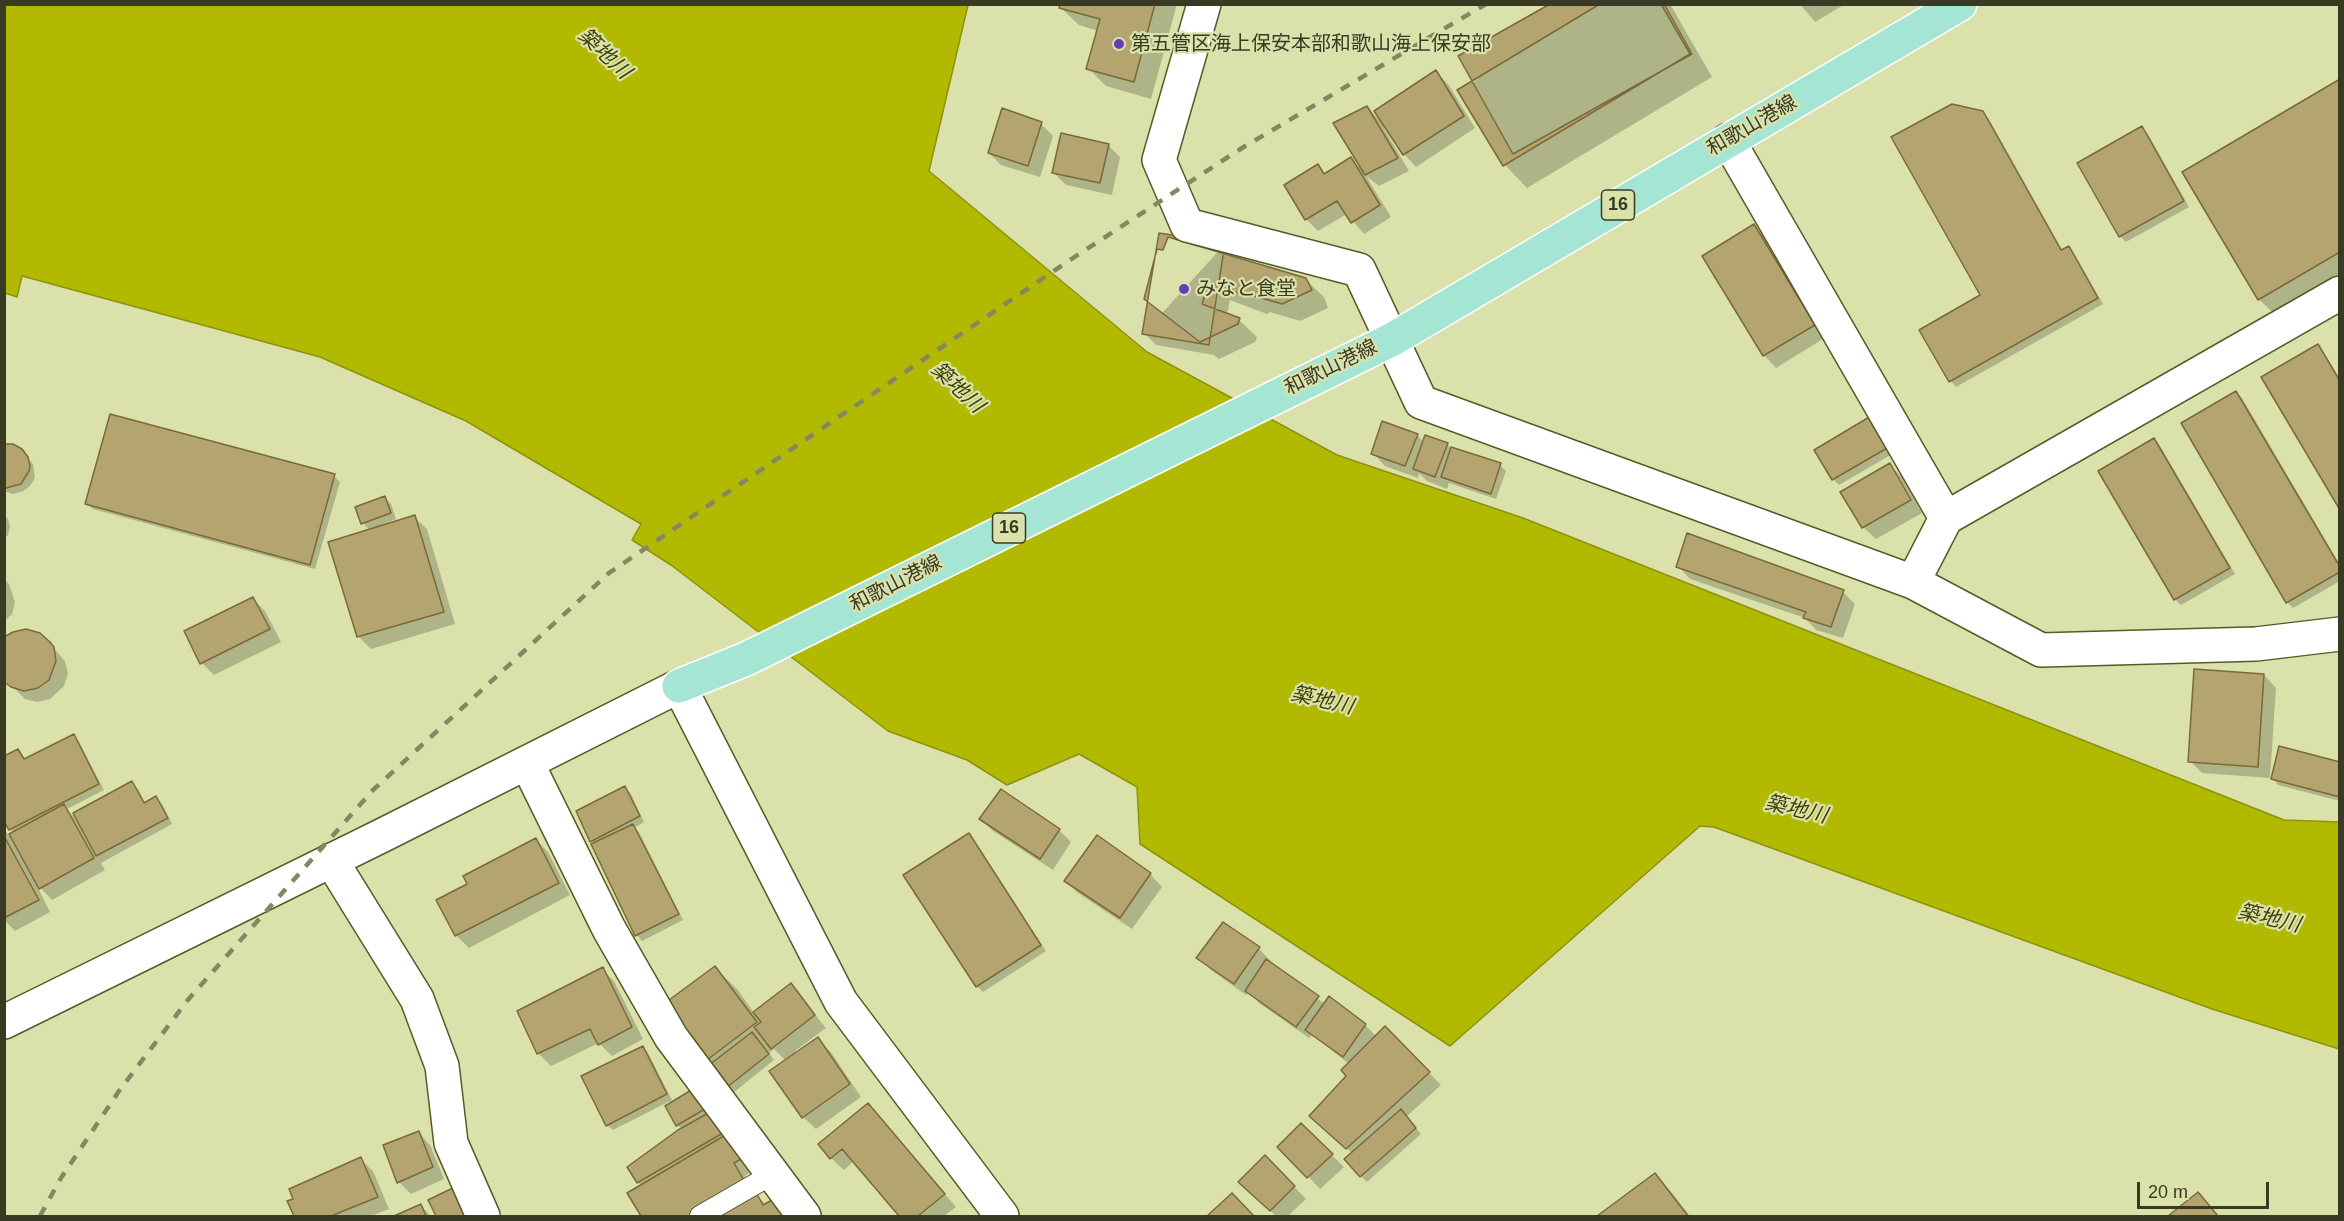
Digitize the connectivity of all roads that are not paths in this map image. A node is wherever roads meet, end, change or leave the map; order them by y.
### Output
1 (1204, 4) edge
2 (1960, 4) edge
3 (1728, 140) junction
4 (2340, 293) edge
5 (1393, 339) junction
6 (1946, 518) junction
7 (1913, 582) junction
8 (2340, 634) edge
9 (679, 686) junction
10 (527, 763) junction
11 (331, 860) junction
12 (4, 1022) edge
13 (774, 1176) junction
14 (483, 1216) edge
15 (700, 1216) edge
16 (804, 1216) edge
17 (1002, 1216) edge

1 - 5 street
2 - 3 main road, 和歌山港線 / 16
3 - 5 main road, 和歌山港線 / 16
3 - 6 street
4 - 6 street
5 - 7 street
5 - 9 main road, 和歌山港線 / 16
6 - 7 street
7 - 8 street
9 - 10 street
9 - 17 street
10 - 11 street
10 - 13 street
11 - 12 street
11 - 14 street
13 - 15 lane
13 - 16 street

